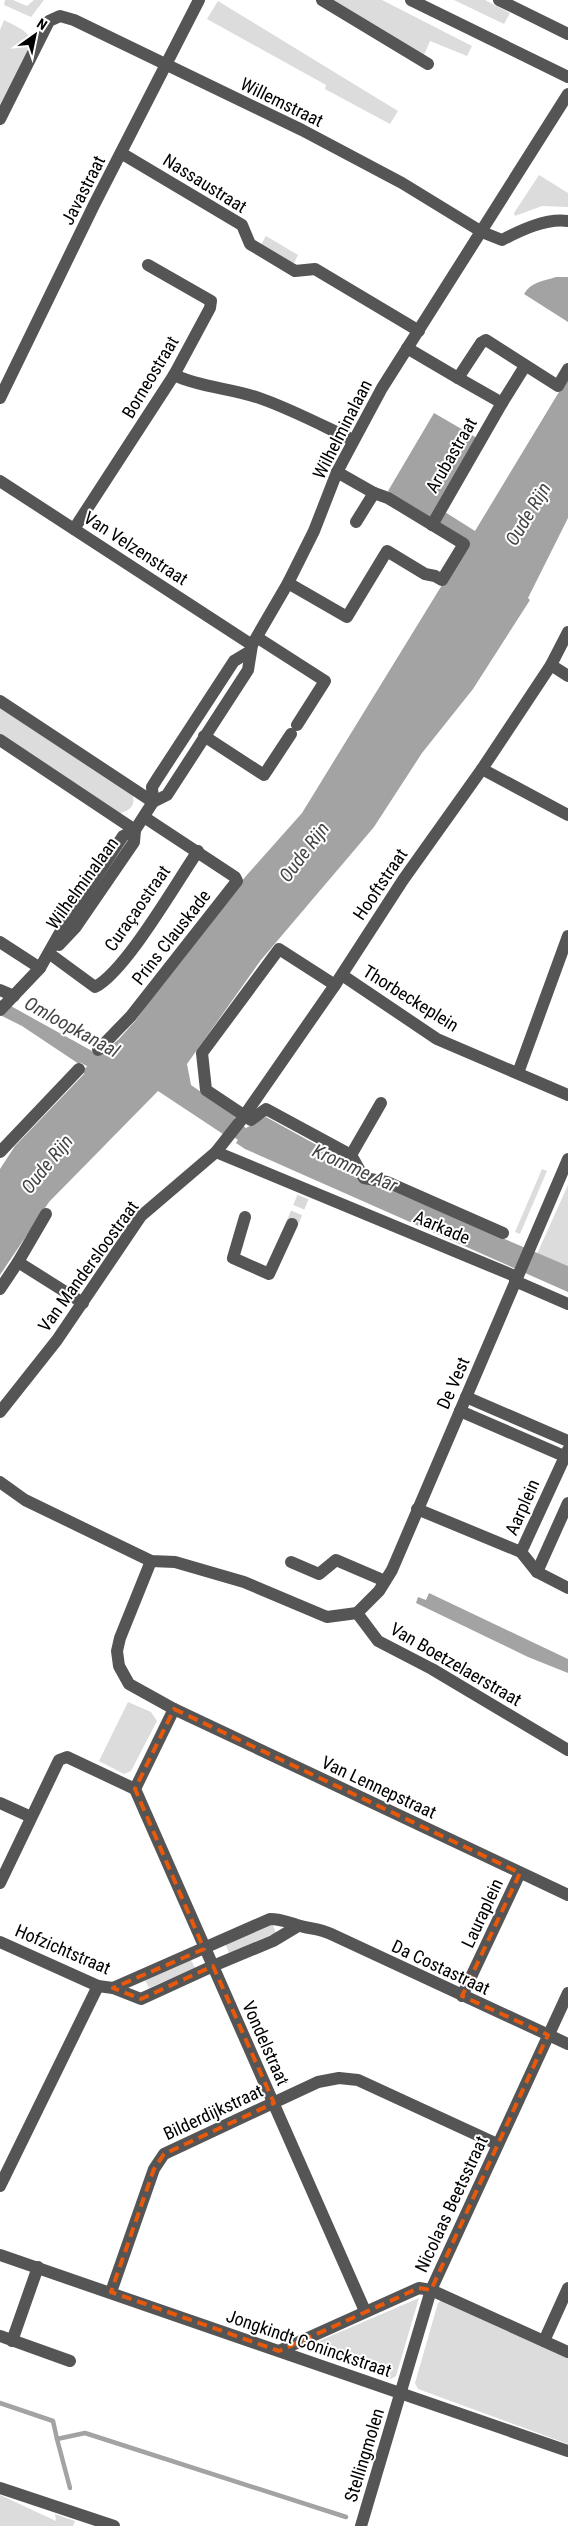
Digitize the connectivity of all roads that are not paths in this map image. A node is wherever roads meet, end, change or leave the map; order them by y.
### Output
1 (199, 0) edge
2 (322, 0) edge
3 (411, 0) edge
4 (499, 0) edge
5 (568, 34) edge
6 (428, 64) dead end
7 (164, 65) junction
8 (568, 77) edge
9 (566, 96) edge
10 (0, 119) edge
11 (121, 153) junction
12 (568, 221) edge
13 (482, 232) junction
14 (148, 266) dead end
15 (419, 331) junction
16 (407, 348) junction
17 (525, 366) junction
18 (568, 370) edge
19 (174, 376) junction
20 (458, 378) junction
21 (1, 395) edge
22 (502, 403) junction
23 (354, 440) junction
24 (338, 472) junction
25 (0, 482) edge
26 (374, 493) junction
27 (356, 522) dead end
28 (432, 525) junction
29 (74, 529) junction
30 (288, 583) junction
31 (568, 632) edge
32 (253, 645) junction
33 (551, 665) junction
34 (568, 676) edge
35 (0, 701) edge
36 (204, 736) junction
37 (0, 740) edge
38 (482, 770) junction
39 (153, 802) junction
40 (568, 815) edge
41 (144, 817) junction
42 (135, 830) junction
43 (198, 851) junction
44 (568, 936) edge
45 (0, 942) edge
46 (50, 954) junction
47 (40, 968) junction
48 (338, 980) junction
49 (0, 990) edge
50 (14, 996) junction
51 (0, 1010) edge
52 (98, 1050) dead end
53 (79, 1069) dead end
54 (518, 1073) junction
55 (568, 1094) edge
56 (381, 1102) dead end
57 (243, 1117) junction
58 (0, 1152) edge
59 (216, 1152) junction
60 (351, 1155) junction
61 (568, 1159) edge
62 (46, 1214) dead end
63 (245, 1217) dead end
64 (292, 1224) tunnel mouth
65 (503, 1233) dead end
66 (18, 1262) junction
67 (516, 1279) junction
68 (0, 1289) edge
69 (83, 1303) junction
70 (568, 1304) edge
71 (466, 1397) junction
72 (460, 1411) junction
73 (0, 1412) edge
74 (529, 1422) junction
75 (519, 1436) junction
76 (568, 1441) edge
77 (566, 1453) edge
78 (0, 1482) edge
79 (568, 1503) edge
80 (417, 1509) junction
81 (521, 1552) junction
82 (150, 1561) junction
83 (291, 1562) dead end
84 (537, 1572) junction
85 (385, 1582) junction
86 (568, 1588) edge
87 (356, 1613) junction
88 (174, 1709) junction
89 (568, 1750) edge
90 (135, 1789) junction
91 (0, 1803) edge
92 (31, 1817) junction
93 (520, 1873) junction
94 (0, 1882) edge
95 (568, 1895) edge
96 (298, 1926) junction
97 (0, 1942) edge
98 (204, 1949) junction
99 (213, 1966) junction
100 (98, 1986) junction
101 (113, 1988) junction
102 (568, 1993) edge
103 (462, 1996) junction
104 (548, 2035) junction
105 (568, 2044) edge
106 (274, 2103) junction
107 (497, 2144) junction
108 (0, 2186) edge
109 (0, 2254) edge
110 (38, 2268) junction
111 (568, 2288) edge
112 (431, 2290) junction
113 (111, 2292) junction
114 (365, 2311) junction
115 (6, 2338) edge
116 (544, 2341) junction
117 (279, 2351) junction
118 (568, 2352) edge
119 (70, 2361) dead end
120 (402, 2394) junction
121 (568, 2451) edge
122 (0, 2488) edge
123 (82, 2521) edge
124 (114, 2526) edge
125 (361, 2526) edge

1 - 7 street, Javastraat
2 - 6 street
3 - 8 street
4 - 5 street
7 - 10 street, Willemstraat
7 - 11 street, Javastraat
7 - 13 street, Willemstraat
9 - 13 street, Wilhelminalaan
11 - 15 street, Nassaustraat
11 - 21 street, Javastraat
12 - 13 street
13 - 15 street, Wilhelminalaan
14 - 19 street, Borneostraat
15 - 16 street, Wilhelminalaan
16 - 20 street
16 - 23 street, Wilhelminalaan
17 - 18 street
17 - 20 street
17 - 22 street, Arubastraat
19 - 23 street
19 - 29 street, Borneostraat
20 - 22 street
22 - 28 street, Arubastraat
23 - 24 street, Wilhelminalaan
24 - 26 street
24 - 30 street, Wilhelminalaan
25 - 29 street, Van Velzenstraat
26 - 27 street
26 - 28 street
28 - 30 street
29 - 32 street, Van Velzenstraat
30 - 32 street, Wilhelminalaan
31 - 33 street, Hooftstraat
32 - 36 street, Wilhelminalaan
32 - 36 street, Van Velzenstraat
32 - 39 street, Wilhelminalaan
33 - 34 street
33 - 38 street, Hooftstraat
35 - 39 street
36 - 39 street, Wilhelminalaan
37 - 42 street
38 - 40 street
38 - 48 street, Hooftstraat
39 - 41 street, Wilhelminalaan
41 - 42 street, Wilhelminalaan
41 - 43 street
42 - 46 street, Wilhelminalaan
43 - 46 street, Curaçaostraat
43 - 52 street, Prins Clauskade
44 - 54 street
45 - 47 street
46 - 47 street, Wilhelminalaan
47 - 50 street, Wilhelminalaan
48 - 54 street, Thorbeckeplein
48 - 57 street, Hooftstraat
48 - 57 street, Thorbeckeplein
49 - 50 street
50 - 51 street, Wilhelminalaan
53 - 58 street
54 - 55 street, Thorbeckeplein
56 - 60 street
57 - 59 street, Hooftstraat
57 - 60 street
59 - 67 street, Aarkade
59 - 69 street, Van Mandersloostraat
60 - 65 street
61 - 67 street, De Vest
62 - 66 street
63 - 64 street
66 - 68 street
66 - 69 street
67 - 70 street, Aarkade
67 - 71 street, De Vest
69 - 73 street, Van Mandersloostraat
71 - 72 street, De Vest
71 - 74 street
72 - 75 street, Aarplein
72 - 80 street, De Vest
74 - 75 street
74 - 76 street
75 - 77 street, Aarplein
77 - 81 street, Aarplein
78 - 82 street
79 - 84 street
80 - 81 street, Aarplein
80 - 85 street, De Vest
81 - 84 street
82 - 87 street
82 - 88 street, Van Lennepstraat
83 - 85 street
84 - 86 street
85 - 87 street, De Vest
87 - 89 street, Van Boetzelaerstraat
88 - 90 street
88 - 93 street, Van Lennepstraat
90 - 92 street
90 - 98 street, Vondelstraat
91 - 92 street
92 - 94 street
93 - 95 street, Van Lennepstraat
93 - 103 street, Lauraplein
96 - 98 street, Da Costastraat
96 - 99 street
96 - 103 street, Da Costastraat
97 - 100 street, Hofzichtstraat
98 - 99 street, Vondelstraat
98 - 101 street, Hofzichtstraat
99 - 101 street, Hofzichtstraat
99 - 106 street, Vondelstraat
100 - 101 street, Hofzichtstraat
100 - 108 street
102 - 104 street
103 - 104 street, Da Costastraat
104 - 105 street, Da Costastraat
104 - 107 street, Nicolaas Beetsstraat
106 - 107 street, Bilderdijkstraat
106 - 113 street, Bilderdijkstraat
106 - 114 street, Vondelstraat
107 - 112 street, Nicolaas Beetsstraat
109 - 110 street, Jongkindt Coninckstraat
110 - 113 street, Jongkindt Coninckstraat
110 - 115 street
111 - 116 street
112 - 114 street
112 - 116 street
112 - 120 street, Nicolaas Beetsstraat
113 - 117 street, Jongkindt Coninckstraat
114 - 117 street
115 - 119 street
116 - 118 street
117 - 120 street, Jongkindt Coninckstraat
120 - 121 street, Jongkindt Coninckstraat
120 - 125 street, Stellingmolen
122 - 123 street
123 - 124 street

